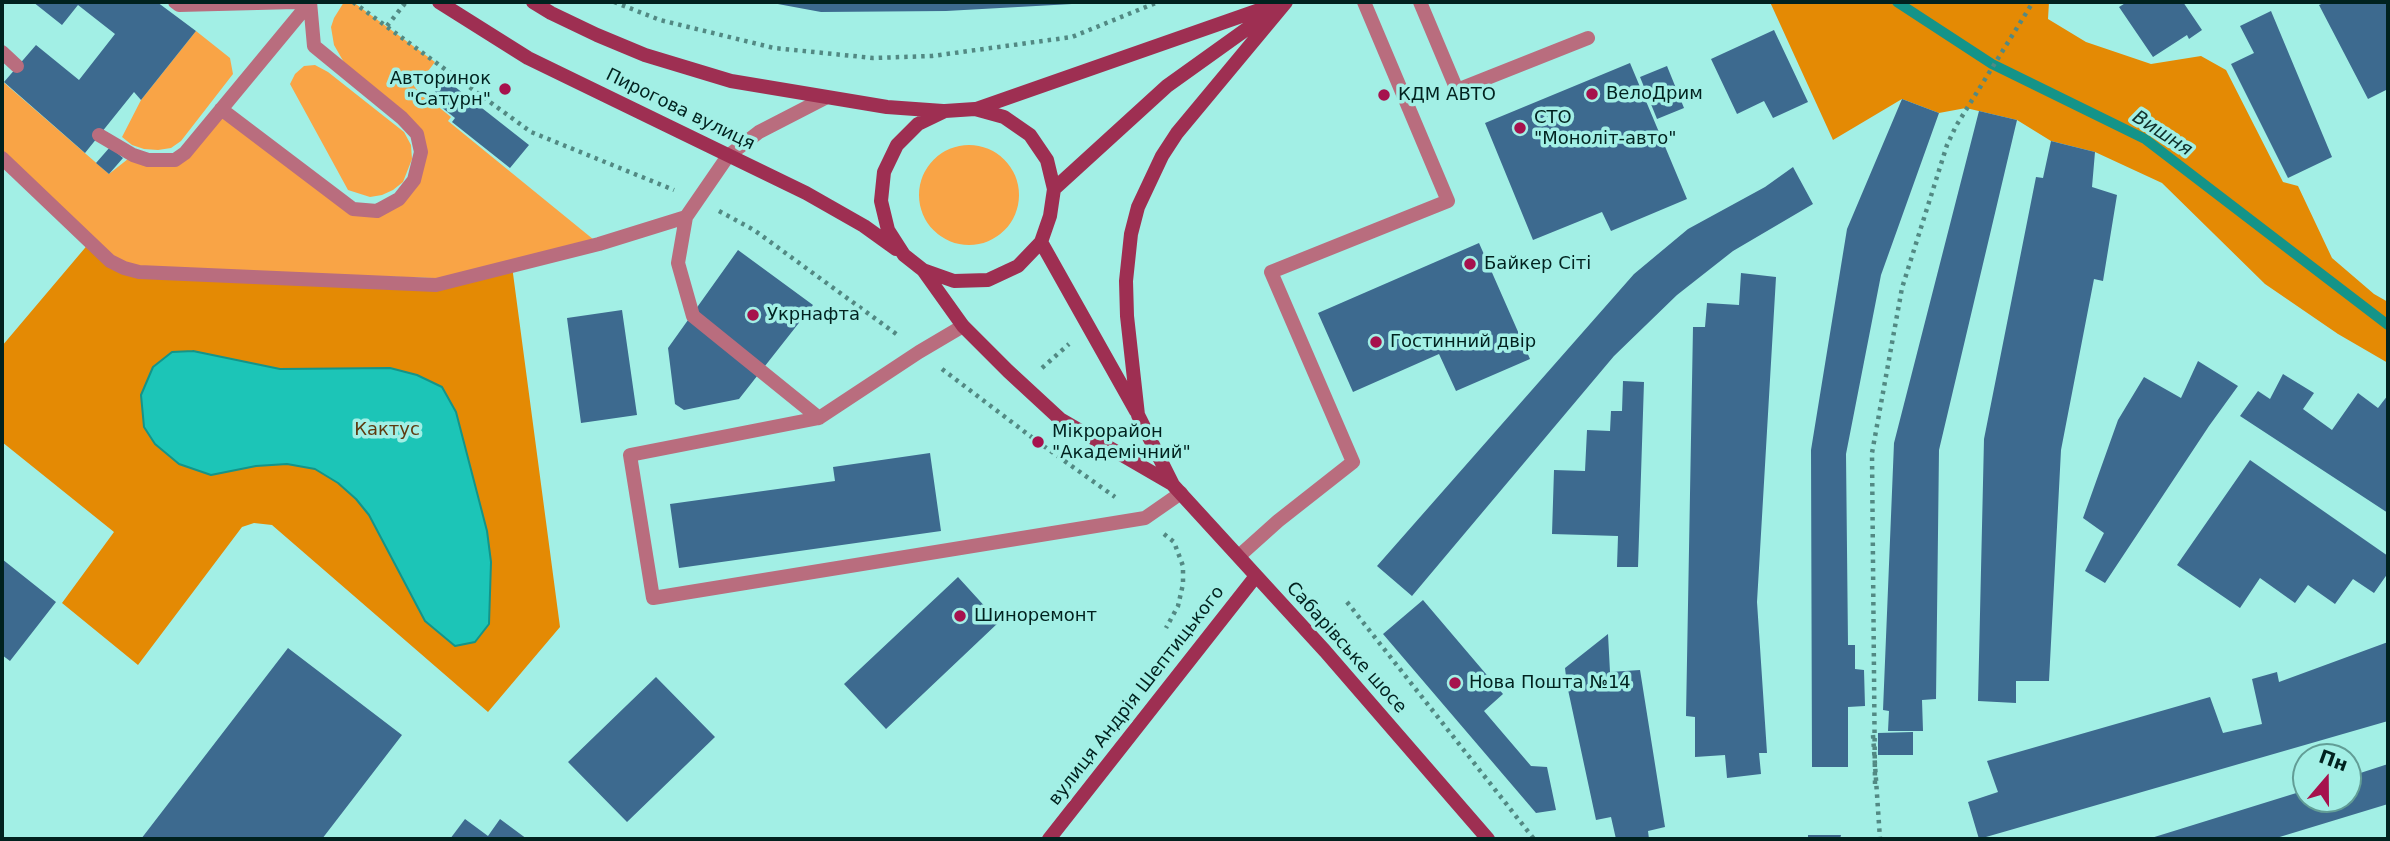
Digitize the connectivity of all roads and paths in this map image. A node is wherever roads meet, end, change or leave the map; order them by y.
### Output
1 (175, 2) edge
2 (296, 2) edge
3 (310, 2) edge
4 (353, 2) edge
5 (406, 2) edge
6 (439, 2) edge
7 (533, 2) edge
8 (614, 2) edge
9 (1158, 2) edge
10 (1284, 2) edge
11 (1364, 2) edge
12 (1420, 2) edge
13 (2033, 2) edge
14 (387, 26) junction
15 (1588, 38) dead end
16 (2, 52) edge
17 (18, 66) dead end
18 (825, 98) junction
19 (221, 109) junction
20 (975, 109) junction
21 (945, 111) junction
22 (99, 135) dead end
23 (729, 156) junction
24 (2, 158) edge
25 (1054, 189) junction
26 (698, 200) junction
27 (686, 216) junction
28 (1041, 242) junction
29 (904, 255) junction
30 (923, 270) junction
31 (962, 326) junction
32 (1088, 327) junction
33 (919, 352) junction
34 (1027, 389) junction
35 (1138, 415) junction
36 (819, 418) junction
37 (1005, 418) junction
38 (1177, 489) junction
39 (1145, 518) junction
40 (1239, 556) junction
41 (1256, 576) junction
42 (1348, 602) dead end
43 (1166, 628) dead end
44 (1873, 735) junction
45 (1875, 785) dead end
46 (1049, 839) edge
47 (1488, 839) edge
48 (1534, 839) edge
49 (1880, 839) edge

1 - 2 lane
3 - 19 lane
3 - 19 lane
4 - 14 path
5 - 14 path
6 - 23 main road, Пирогова вулиця
7 - 18 main road, Пирогова вулиця
8 - 9 path
10 - 20 main road
10 - 25 main road
10 - 35 main road
11 - 40 lane
12 - 15 lane
13 - 44 path
14 - 26 path
16 - 17 lane
18 - 21 main road, Пирогова вулиця
18 - 23 lane
19 - 22 lane
20 - 21 main road
20 - 25 main road
21 - 29 main road
23 - 26 lane
23 - 29 main road, Пирогова вулиця
24 - 27 lane
25 - 28 main road
26 - 27 lane
26 - 33 path
27 - 36 lane
28 - 30 main road
28 - 32 main road
29 - 30 main road
30 - 31 main road
31 - 33 lane
31 - 34 main road
32 - 34 path
32 - 35 main road
33 - 36 lane
33 - 37 path
34 - 37 path
34 - 38 main road
35 - 38 main road
36 - 39 lane
37 - 39 path
38 - 39 lane
38 - 40 main road, Сабарівське шосе
39 - 43 path
40 - 41 main road, Сабарівське шосе
41 - 46 main road, вулиця Андрія Шептицького
41 - 47 main road, Сабарівське шосе
42 - 48 path
44 - 45 path
44 - 49 path, bridge

